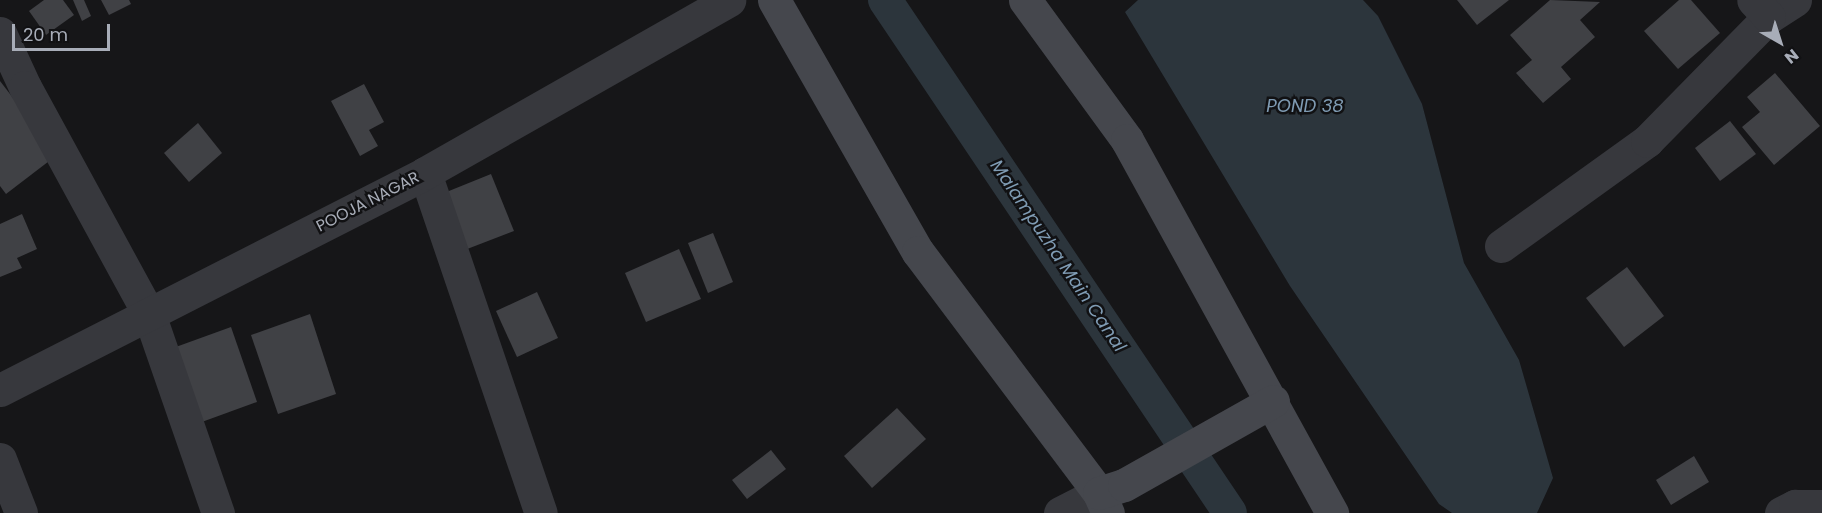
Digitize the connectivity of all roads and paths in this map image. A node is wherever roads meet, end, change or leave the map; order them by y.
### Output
1 (729, 0) edge
2 (774, 0) edge
3 (1025, 0) edge
4 (1772, 6) edge
5 (0, 33) edge
6 (425, 173) junction
7 (1501, 246) dead end
8 (149, 314) junction
9 (0, 390) edge
10 (1273, 401) junction
11 (0, 459) edge
12 (1103, 503) edge
13 (1822, 506) edge
14 (21, 513) edge
15 (218, 513) edge
16 (541, 513) edge
17 (1060, 513) edge
18 (1332, 513) edge
19 (1781, 513) edge

1 - 6 street, POOJA NAGAR
2 - 12 street
3 - 10 street
4 - 7 street
5 - 8 street
6 - 8 street, POOJA NAGAR
6 - 16 street
8 - 9 street, POOJA NAGAR
8 - 15 street
10 - 12 street
10 - 18 street
11 - 14 street
12 - 17 street
13 - 19 street

